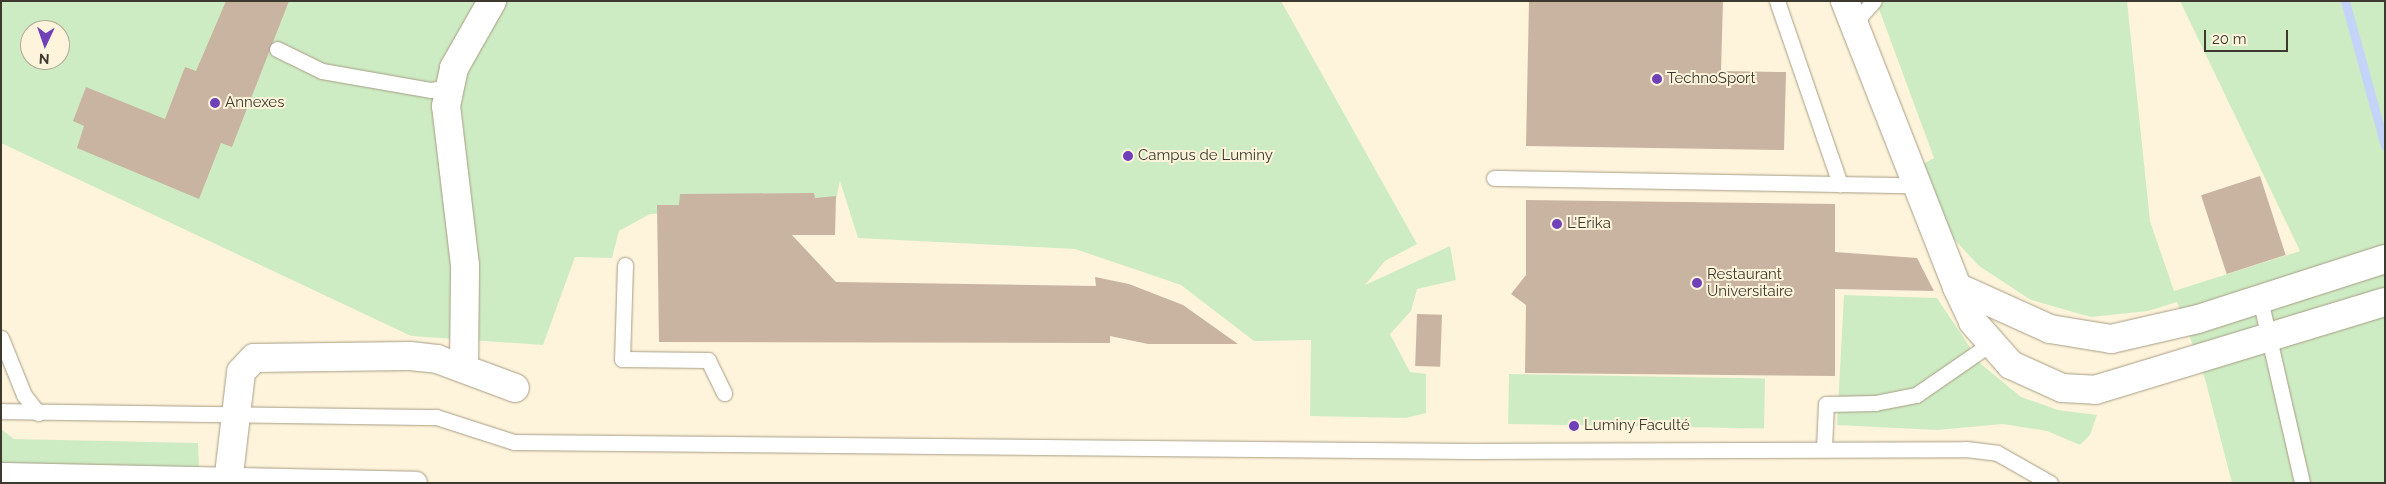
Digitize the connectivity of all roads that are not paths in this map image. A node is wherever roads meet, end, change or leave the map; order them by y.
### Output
1 (492, 1) edge
2 (1776, 1) edge
3 (1874, 1) edge
4 (1849, 12) edge
5 (276, 49) dead end
6 (450, 88) junction
7 (1494, 178) dead end
8 (1840, 184) junction
9 (1915, 185) junction
10 (2385, 259) edge
11 (625, 265) dead end
12 (1957, 287) junction
13 (2260, 299) junction
14 (2385, 302) edge
15 (2271, 337) junction
16 (1, 338) edge
17 (1990, 344) junction
18 (464, 368) junction
19 (515, 388) dead end
20 (724, 393) dead end
21 (1, 411) edge
22 (38, 413) junction
23 (237, 415) junction
24 (1824, 448) junction
25 (1, 474) edge
26 (228, 479) edge
27 (416, 483) edge
28 (2050, 483) edge
29 (2302, 483) edge

1 - 6 street
2 - 8 lane
3 - 4 lane
4 - 9 street
5 - 6 lane
6 - 18 street
7 - 8 lane
8 - 9 lane
9 - 12 street
10 - 13 street
11 - 20 lane
12 - 13 street
12 - 17 street
13 - 15 lane
14 - 15 street
15 - 17 street
15 - 29 lane
16 - 22 lane
17 - 24 lane
18 - 19 street
18 - 23 street
21 - 22 lane
22 - 23 lane
23 - 24 lane
23 - 26 street
24 - 28 lane
25 - 26 street
26 - 27 street

